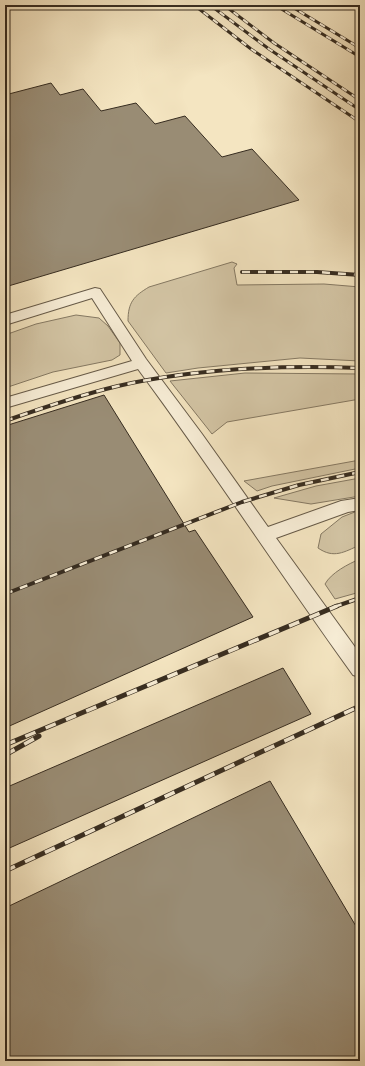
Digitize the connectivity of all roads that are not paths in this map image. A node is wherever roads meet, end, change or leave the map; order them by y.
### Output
1 (5, 320) edge
2 (141, 363) junction
3 (5, 403) edge
4 (360, 504) edge
5 (265, 535) junction
6 (360, 669) edge

1 - 2 lane
2 - 3 lane
2 - 5 lane
4 - 5 lane
5 - 6 lane

